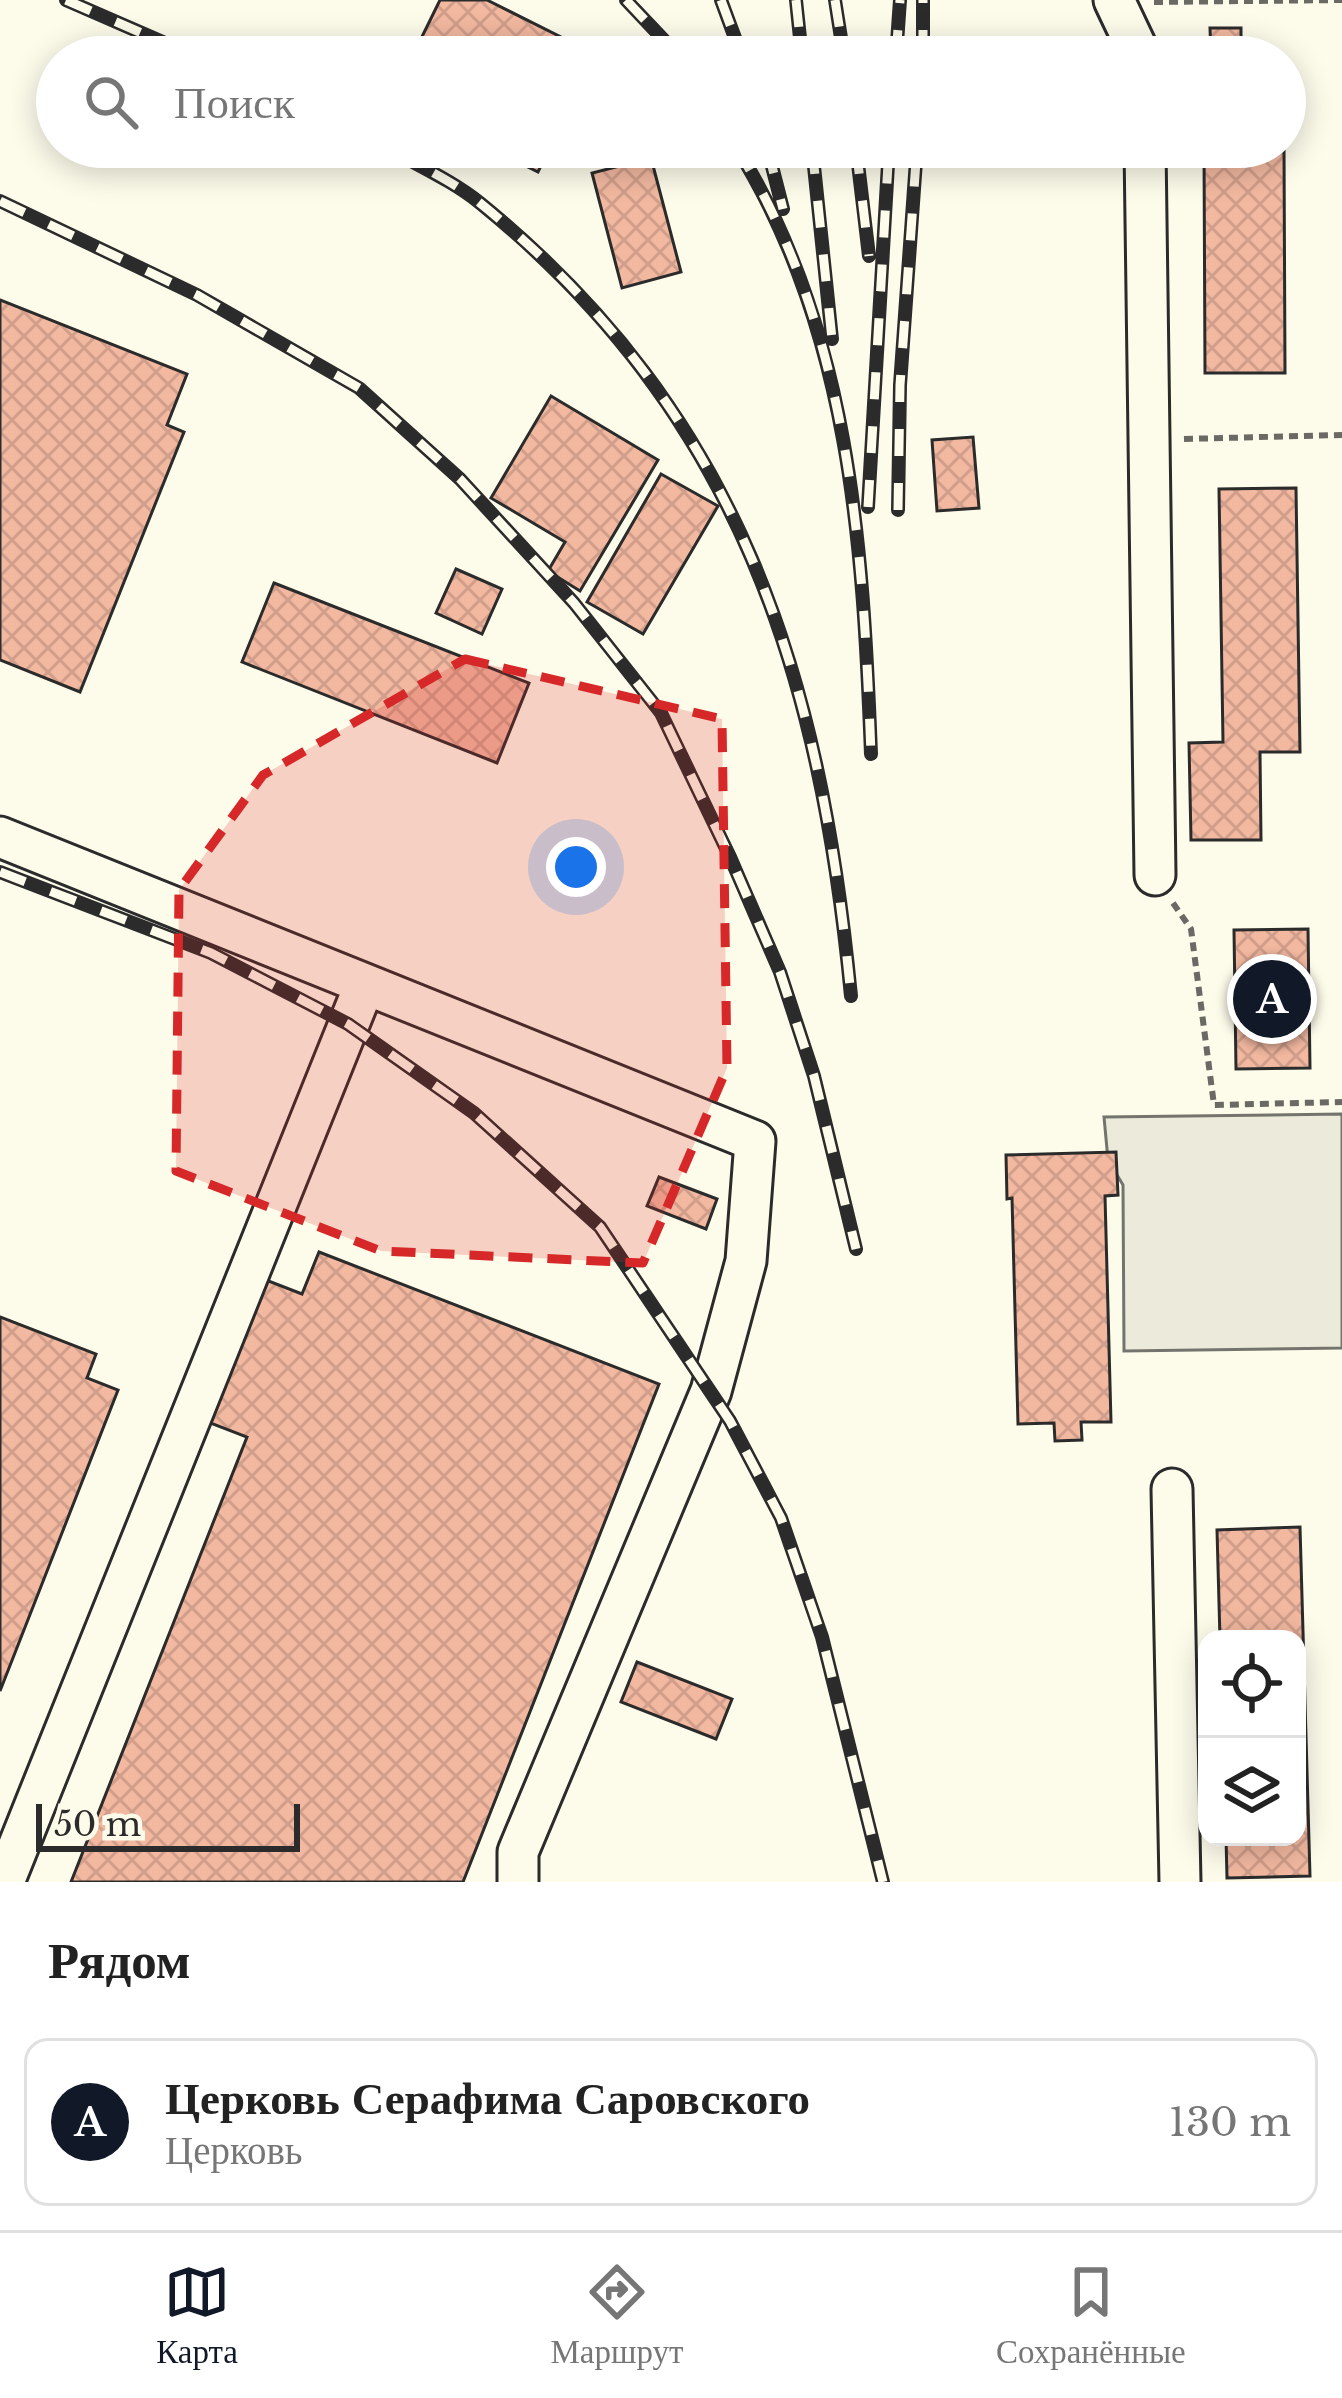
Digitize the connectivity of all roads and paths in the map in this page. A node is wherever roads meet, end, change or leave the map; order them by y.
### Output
1 (1342, 0) edge
2 (1114, 1) edge
3 (1131, 36) edge
4 (1145, 168) edge
5 (1342, 435) edge
6 (1149, 440) junction
7 (0, 837) edge
8 (1155, 874) joint
9 (365, 984) junction
10 (1342, 1102) edge
11 (1172, 1489) dead end
12 (4, 1882) edge
13 (518, 1882) edge
14 (1180, 1882) edge

1 - 2 path
2 - 3 lane
4 - 6 lane
5 - 6 path
6 - 8 lane
7 - 9 lane
8 - 10 path
9 - 12 lane
9 - 13 lane
11 - 14 lane

